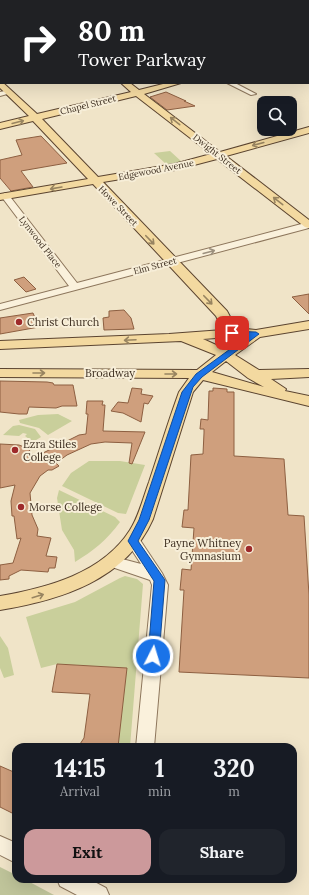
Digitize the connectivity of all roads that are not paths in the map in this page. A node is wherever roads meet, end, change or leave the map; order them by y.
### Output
1 (126, 84) edge
2 (173, 84) edge
3 (232, 84) edge
4 (137, 92) junction
5 (4, 93) edge
6 (253, 94) dead end
7 (36, 118) junction
8 (0, 126) edge
9 (309, 130) edge
10 (218, 155) junction
11 (94, 181) junction
12 (2, 197) edge
13 (309, 225) edge
14 (172, 262) junction
15 (75, 287) junction
16 (0, 307) edge
17 (309, 325) edge
18 (232, 333) junction
19 (256, 334) junction
20 (169, 338) junction
21 (0, 345) edge
22 (225, 356) junction
23 (309, 368) edge
24 (0, 373) edge
25 (309, 374) edge
26 (256, 375) junction
27 (212, 377) junction
28 (303, 399) edge
29 (133, 541) junction
30 (111, 562) junction
31 (158, 577) junction
32 (0, 603) edge
33 (145, 743) edge
34 (0, 845) edge
35 (12, 851) edge
36 (79, 883) edge
37 (94, 888) edge

1 - 4 main road, Dwight Street
2 - 4 main road, Chapel Street
3 - 6 street
4 - 7 main road, Chapel Street
10 -> 4 main road, Dwight Street
5 - 7 main road, Howe Street
8 -> 7 main road, Chapel Street
7 - 11 main road, Howe Street
9 -> 10 main road, Edgewood Avenue
10 - 11 main road, Edgewood Avenue
13 -> 10 main road, Dwight Street
11 -> 12 main road, Edgewood Avenue
11 -> 14 main road, Howe Street
12 - 15 street, Lynwood Place
14 -> 13 street, Elm Street
14 - 15 street, Elm Street
14 -> 18 main road, Howe Street
15 - 16 street, Elm Street
17 - 19 main road
18 - 19 main road
18 - 20 main road
19 - 22 main road
20 -> 21 main road
20 - 22 main road
22 - 26 main road
22 - 27 main road
23 - 26 main road
24 -> 27 main road, Broadway
25 - 26 main road
26 - 27 main road
26 - 28 main road
27 - 28 main road
27 - 29 main road
29 - 30 main road
29 - 31 street
30 - 31 street
32 -> 30 main road
31 - 33 street
34 - 35 street
36 - 37 street

